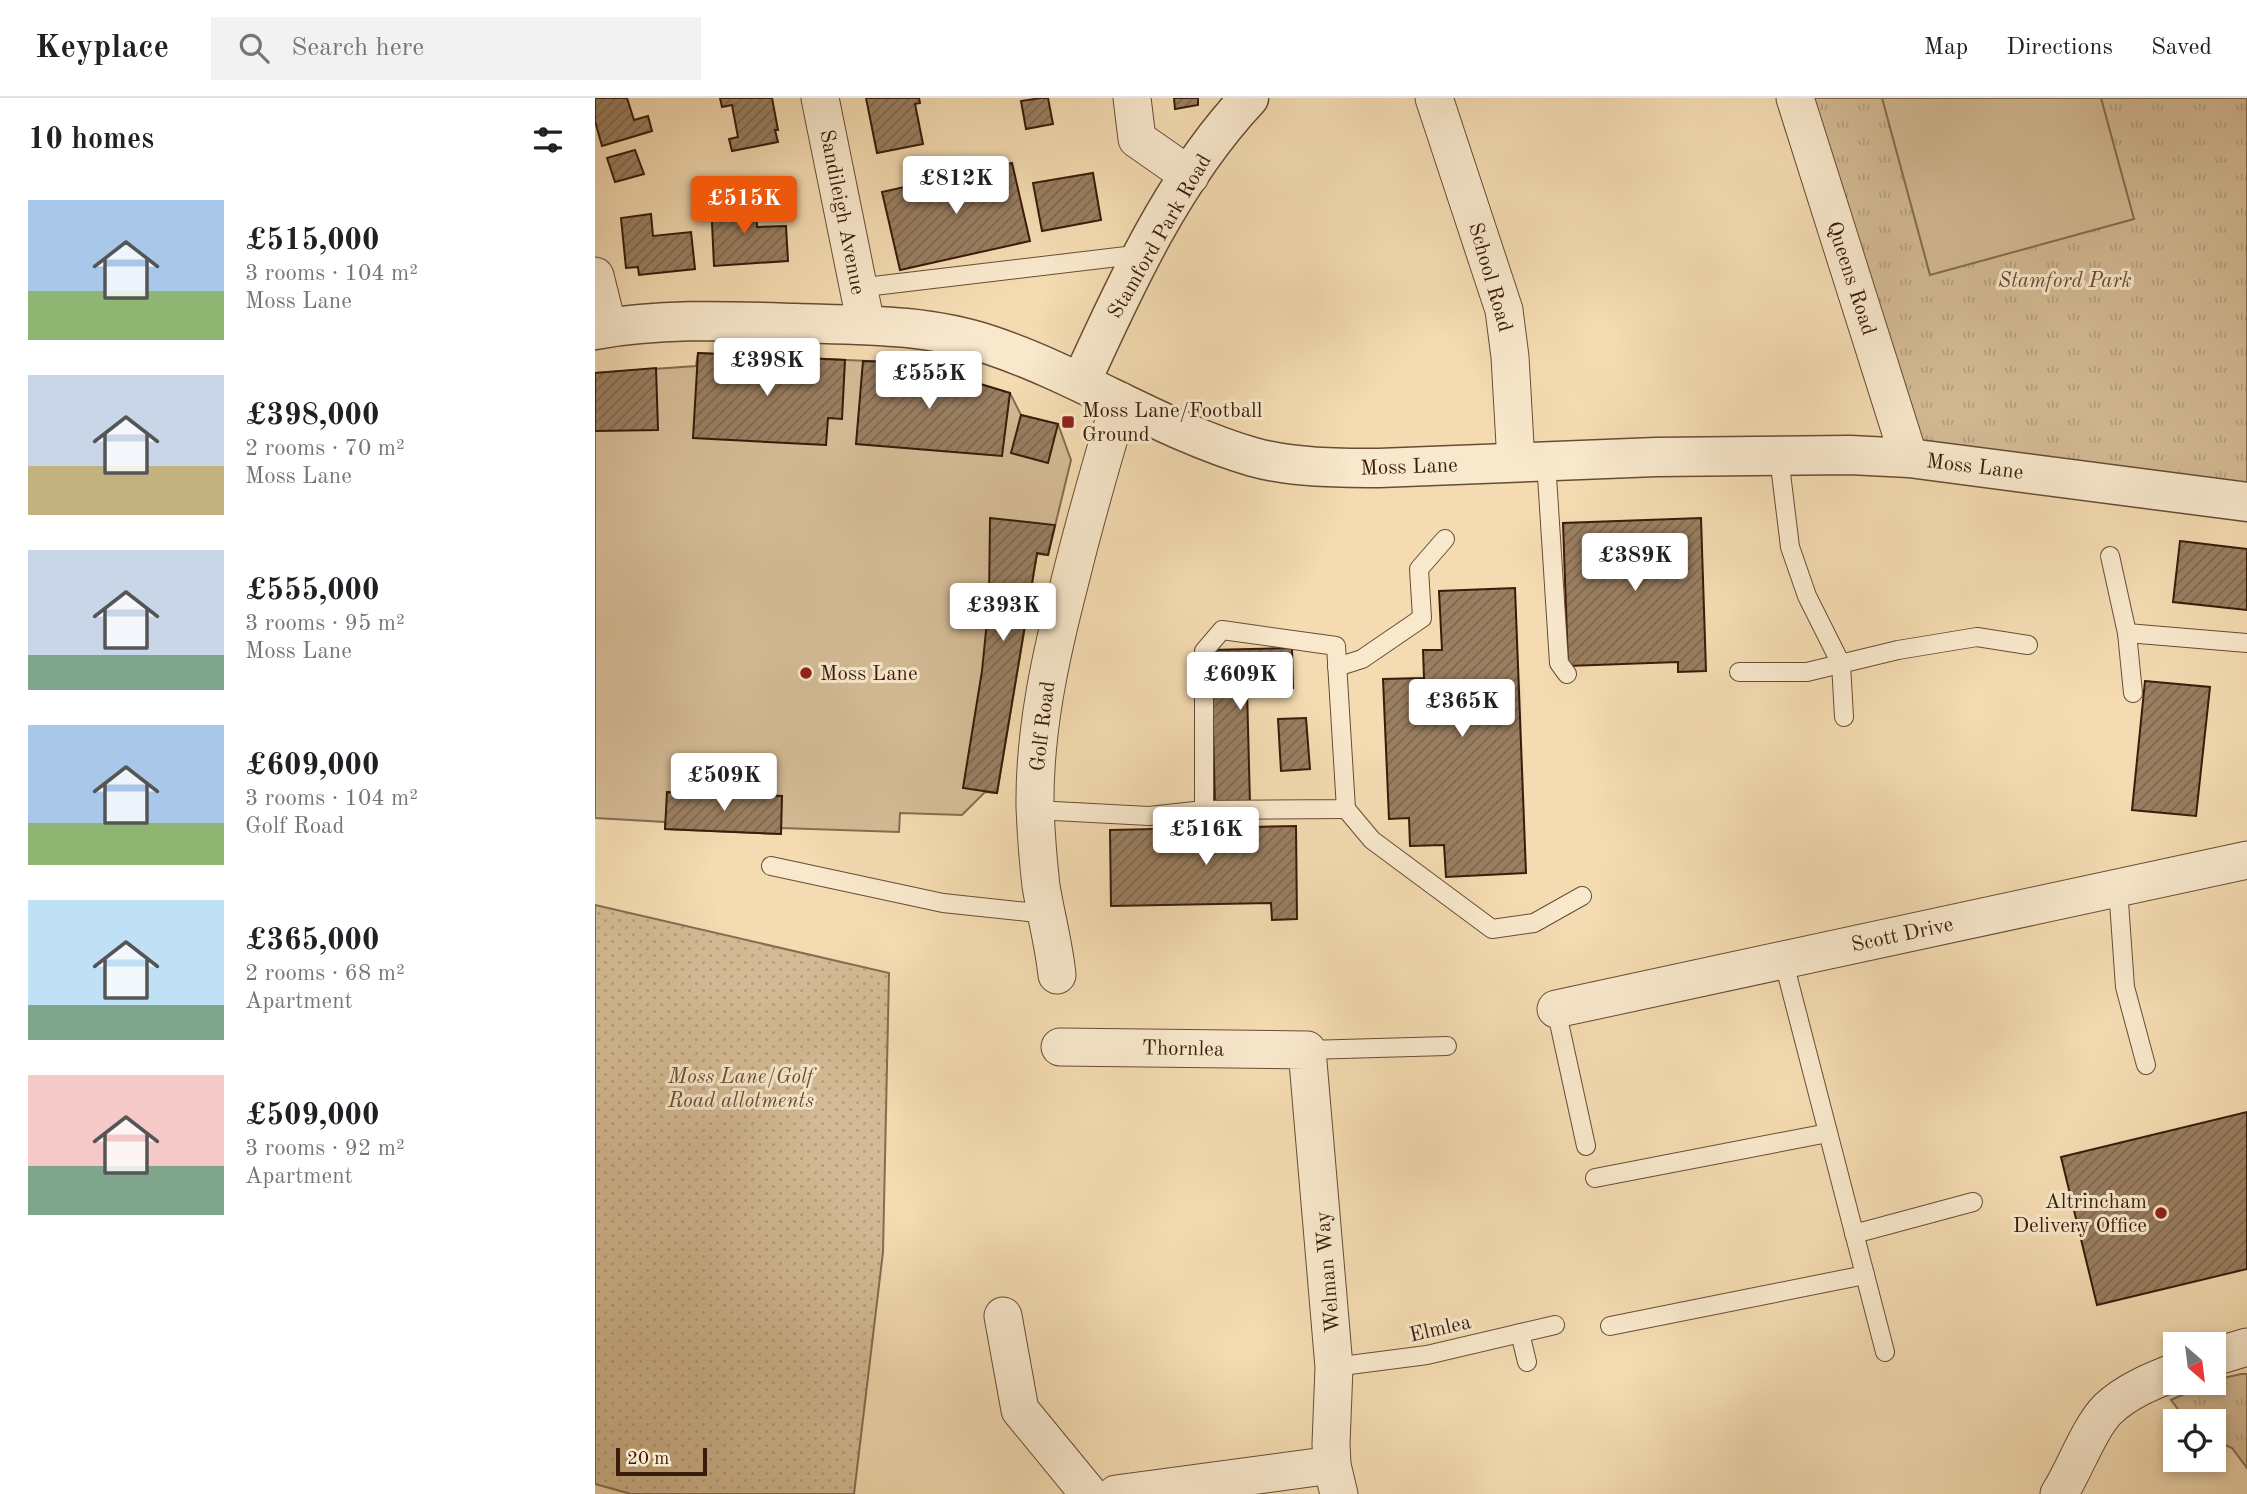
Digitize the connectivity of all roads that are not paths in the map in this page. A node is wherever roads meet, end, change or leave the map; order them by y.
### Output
1 (820, 98) edge
2 (1132, 98) edge
3 (1249, 98) edge
4 (1434, 98) edge
5 (1795, 98) edge
6 (1190, 176) junction
7 (1143, 254) junction
8 (595, 276) edge
9 (857, 288) junction
10 (866, 325) junction
11 (601, 329) edge
12 (1081, 382) junction
13 (1120, 401) junction
14 (1779, 457) junction
15 (1909, 458) junction
16 (1531, 462) junction
17 (2247, 502) edge
18 (1445, 539) dead end
19 (2110, 556) dead end
20 (2127, 633) junction
21 (2247, 643) edge
22 (2028, 645) dead end
23 (1841, 664) junction
24 (1338, 667) junction
25 (1739, 672) dead end
26 (1567, 674) dead end
27 (2133, 693) dead end
28 (1844, 717) dead end
29 (1346, 809) junction
30 (1035, 810) junction
31 (1204, 810) junction
32 (2247, 860) edge
33 (771, 866) dead end
34 (2118, 888) junction
35 (1582, 896) dead end
36 (1047, 914) junction
37 (1783, 959) junction
38 (1057, 975) dead end
39 (1556, 1009) joint
40 (1447, 1046) dead end
41 (1060, 1047) dead end
42 (1307, 1049) junction
43 (2145, 1065) dead end
44 (1828, 1133) junction
45 (1586, 1146) dead end
46 (1595, 1178) dead end
47 (1973, 1202) dead end
48 (1854, 1234) junction
49 (1865, 1275) junction
50 (1003, 1316) dead end
51 (1555, 1325) dead end
52 (1610, 1326) dead end
53 (1520, 1333) junction
54 (2247, 1348) edge
55 (1885, 1352) dead end
56 (2226, 1354) edge
57 (1527, 1362) dead end
58 (1334, 1367) junction
59 (2163, 1377) edge
60 (1335, 1480) edge
61 (1089, 1494) edge
62 (1116, 1494) edge
63 (2059, 1494) edge

1 - 9 street, Sandileigh Avenue
2 - 6 street
3 - 6 street, Stamford Park Road
4 - 16 street, School Road
5 - 15 street, Queens Road
6 - 7 street, Stamford Park Road
7 - 9 lane
7 - 12 street, Stamford Park Road
8 - 11 street
9 - 10 street, Sandileigh Avenue
10 - 11 street, Moss Lane
10 - 12 street, Moss Lane
12 - 13 street, Moss Lane
13 - 16 street, Moss Lane
13 - 30 street, Golf Road
14 - 15 street, Moss Lane
14 - 16 street, Moss Lane
14 - 23 lane
15 - 17 street, Moss Lane
16 - 26 lane
18 - 24 lane
19 - 20 lane
20 - 21 lane
20 - 27 lane
22 - 23 lane
23 - 25 lane
23 - 28 lane
24 - 29 lane
24 - 31 lane
29 - 31 lane
29 - 35 lane
30 - 31 lane
30 - 36 street, Golf Road
32 - 34 street, Scott Drive
33 - 36 lane
34 - 37 street, Scott Drive
34 - 43 lane
36 - 38 street, Golf Road
37 - 39 street, Scott Drive
37 - 44 lane
39 - 45 lane
40 - 42 lane
41 - 42 street, Thornlea
42 - 58 street, Welman Way
44 - 46 lane
44 - 48 lane
47 - 48 lane
48 - 49 lane
49 - 52 lane
49 - 55 lane
50 - 61 street
51 - 53 lane, Elmlea
53 - 57 lane
53 - 58 lane, Elmlea
54 - 56 street
58 - 60 street, Welman Way
59 - 63 street
60 - 62 street

